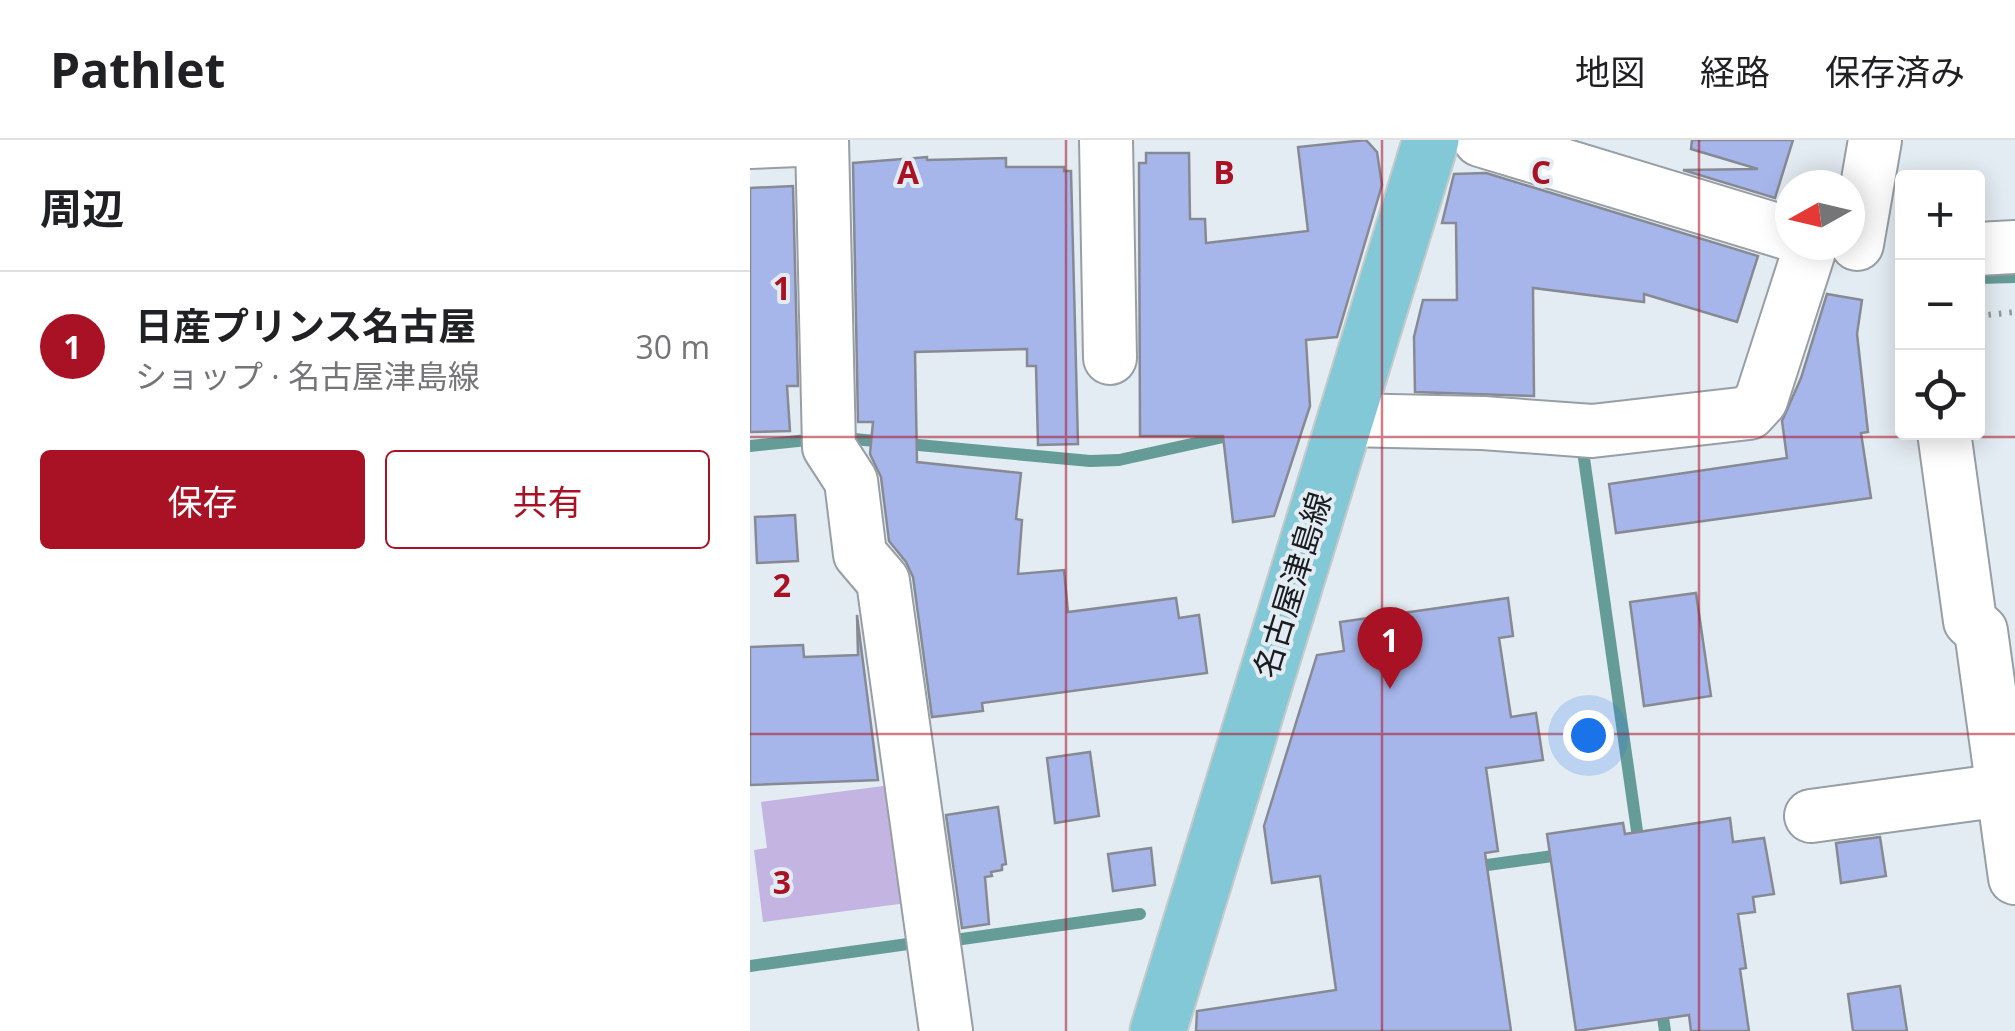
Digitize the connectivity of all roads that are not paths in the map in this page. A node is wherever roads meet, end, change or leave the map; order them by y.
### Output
1 (798, 140) edge
2 (822, 140) edge
3 (1106, 140) edge
4 (1432, 140) edge
5 (1480, 140) edge
6 (1874, 140) edge
7 (750, 142) edge
8 (1865, 190) edge
9 (1775, 229) edge
10 (2015, 246) edge
11 (1985, 248) edge
12 (1846, 260) edge
13 (1110, 358) dead end
14 (1344, 420) junction
15 (1945, 440) edge
16 (1998, 629) edge
17 (2003, 790) junction
18 (1810, 816) dead end
19 (2015, 878) edge
20 (946, 1031) edge
21 (1158, 1031) edge

1 - 7 street
2 - 20 street
3 - 13 street
4 - 14 main road, 名古屋津島線
5 - 9 street
6 - 8 street
10 - 11 street
12 - 14 street
14 - 21 main road, 名古屋津島線
15 - 16 street
16 - 17 street
17 - 18 street
17 - 19 street

